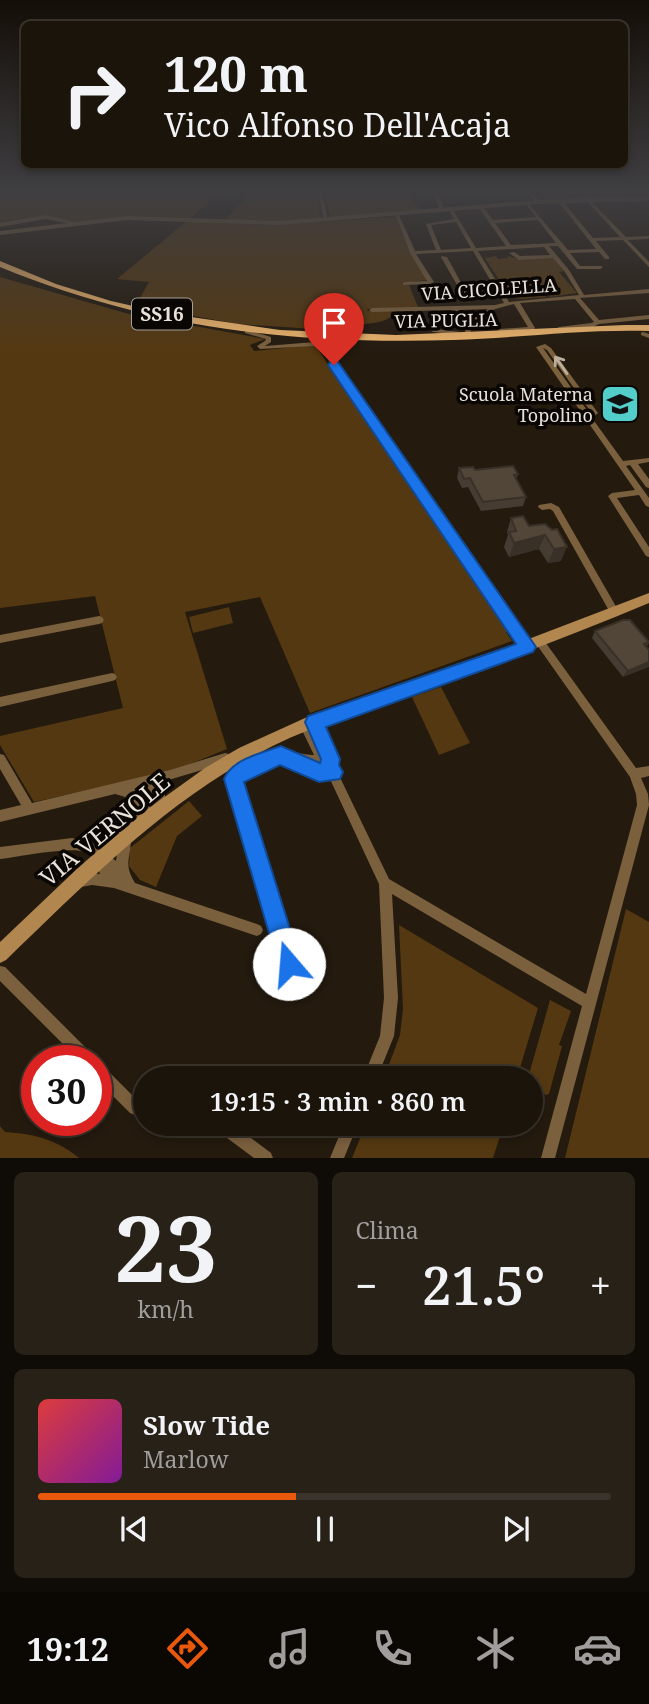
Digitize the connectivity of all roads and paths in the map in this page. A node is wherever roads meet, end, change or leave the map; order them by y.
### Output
1 (410, 245) edge
2 (437, 245) edge
3 (471, 245) edge
4 (508, 245) edge
5 (555, 245) edge
6 (560, 245) edge
7 (596, 245) edge
8 (631, 245) edge
9 (547, 247) junction
10 (473, 249) junction
11 (511, 250) junction
12 (600, 250) junction
13 (566, 252) junction
14 (441, 254) junction
15 (478, 255) junction
16 (415, 256) junction
17 (554, 256) junction
18 (607, 258) dead end
19 (649, 265) edge
20 (0, 267) edge
21 (600, 267) dead end
22 (0, 275) edge
23 (405, 284) dead end
24 (496, 285) junction
25 (48, 288) junction
26 (649, 291) edge
27 (493, 293) junction
28 (579, 297) junction
29 (501, 305) junction
30 (519, 307) junction
31 (458, 308) junction
32 (372, 310) dead end
33 (649, 317) edge
34 (597, 321) junction
35 (561, 328) dead end
36 (504, 331) junction
37 (247, 332) junction
38 (468, 332) junction
39 (646, 332) edge
40 (319, 339) junction
41 (266, 343) junction
42 (566, 386) junction
43 (575, 386) junction
44 (588, 417) junction
45 (649, 460) edge
46 (632, 462) junction
47 (620, 464) junction
48 (645, 474) edge
49 (629, 477) junction
50 (649, 485) edge
51 (640, 492) junction
52 (649, 504) edge
53 (542, 507) dead end
54 (649, 554) edge
55 (649, 598) edge
56 (615, 613) junction
57 (100, 620) dead end
58 (0, 639) edge
59 (534, 644) junction
60 (112, 677) dead end
61 (0, 702) edge
62 (310, 724) junction
63 (247, 751) junction
64 (0, 759) edge
65 (295, 760) junction
66 (327, 765) junction
67 (649, 771) edge
68 (634, 774) junction
69 (131, 784) junction
70 (111, 789) junction
71 (139, 800) junction
72 (30, 808) junction
73 (163, 808) junction
74 (0, 816) edge
75 (130, 834) junction
76 (0, 853) edge
77 (102, 859) junction
78 (118, 877) junction
79 (75, 883) junction
80 (385, 883) junction
81 (257, 930) dead end
82 (0, 954) edge
83 (289, 964) dead end
84 (0, 972) edge
85 (589, 1003) junction
86 (73, 1045) edge
87 (375, 1066) edge
88 (112, 1085) edge
89 (133, 1106) edge
90 (236, 1136) edge
91 (346, 1136) edge
92 (266, 1158) edge
93 (337, 1158) edge
94 (548, 1158) edge

1 - 16 street
2 - 14 street
3 - 10 street
4 - 11 street
5 - 9 street
6 - 13 street
7 - 12 street
8 - 19 street
9 - 11 street
9 - 17 street
10 - 11 street
10 - 14 street
10 - 15 street
11 - 15 street
11 - 17 street
12 - 13 street
12 - 18 street
13 - 21 street
14 - 15 street
14 - 16 street
14 - 27 street
15 - 24 street
16 - 23 street
17 - 28 street
20 - 25 highway, VIA PUGLIA / SS16
20 - 39 highway, VIA PUGLIA / SS16
22 - 25 highway
24 - 27 street
24 - 29 street
25 - 37 highway, VIA PUGLIA / SS16
26 - 28 street, VIA CICOLELLA
27 - 29 street
28 - 30 street, VIA CICOLELLA
28 - 34 street
29 - 30 street, VIA CICOLELLA
29 - 31 street, VIA CICOLELLA
29 - 38 street
30 - 36 street
30 - 36 street
31 - 32 street, VIA CICOLELLA
31 - 38 street
33 - 34 street
34 - 35 street
34 - 39 highway
36 - 38 street
37 - 40 highway, VIA PUGLIA / SS16
37 - 41 street
39 - 40 highway, VIA PUGLIA / SS16
40 - 41 street
41 - 59 street
42 - 43 street
43 -> 42 street
42 - 44 street
43 - 44 street
44 - 47 street
45 - 46 street
46 - 47 street
46 - 48 street
47 - 49 street
48 - 49 street
48 - 50 street
49 - 51 street
51 - 52 street
51 - 54 street
53 - 56 street
55 - 56 main road, VIA VERNOLE
56 - 59 main road, VIA VERNOLE
57 - 58 street
59 - 62 main road, VIA VERNOLE
59 - 68 street
60 - 61 street
62 - 63 main road, VIA VERNOLE
62 - 66 street
63 - 69 street
63 - 73 main road, VIA VERNOLE
64 - 72 street
65 - 66 street
65 - 66 street
65 - 83 street
66 - 80 street
67 - 68 street
68 - 85 street
69 - 70 street
69 - 73 street
70 - 71 street
70 - 72 street
71 - 73 street
71 - 75 street
72 - 74 street
73 - 75 main road, VIA VERNOLE
75 - 77 main road, VIA VERNOLE
75 - 78 street
76 - 77 street
77 - 78 street
77 - 79 main road, VIA VERNOLE
78 - 79 street
78 - 81 street
79 - 82 main road, VIA VERNOLE
80 - 85 street
80 - 87 street
84 - 86 street
85 - 94 street
88 - 89 street
90 - 92 street
91 - 93 street

